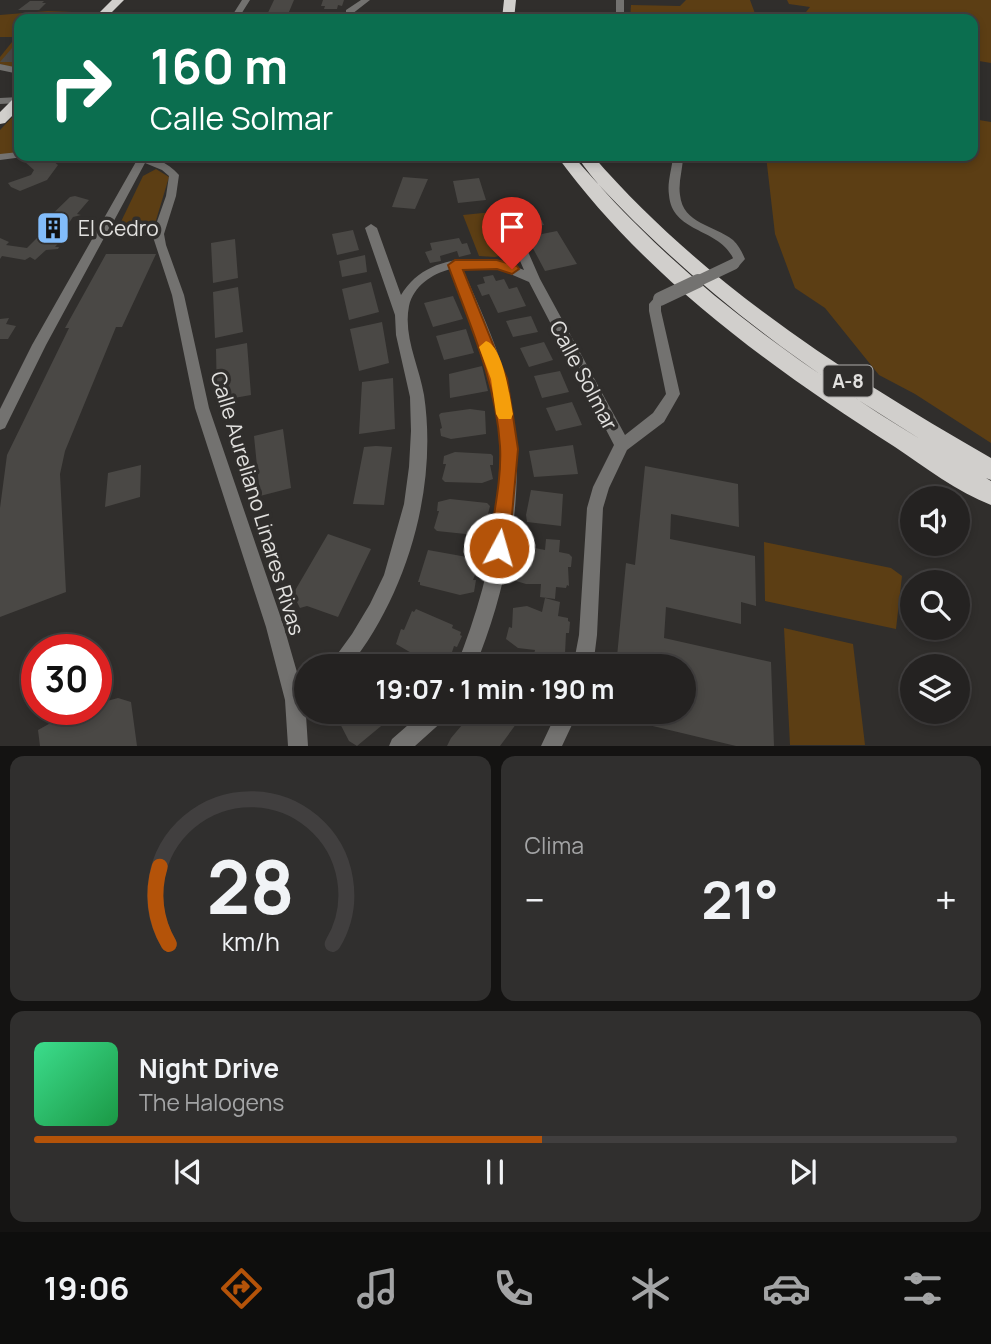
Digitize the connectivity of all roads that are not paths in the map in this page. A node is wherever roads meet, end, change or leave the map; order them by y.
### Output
1 (118, 0) edge
2 (366, 0) edge
3 (349, 12) dead end
4 (104, 14) edge
5 (14, 106) edge
6 (0, 120) edge
7 (139, 161) edge
8 (150, 161) edge
9 (569, 161) edge
10 (590, 161) edge
11 (677, 161) edge
12 (505, 213) dead end
13 (371, 229) dead end
14 (158, 234) junction
15 (102, 235) junction
16 (455, 265) junction
17 (534, 279) junction
18 (401, 314) junction
19 (0, 424) edge
20 (622, 445) junction
21 (991, 470) edge
22 (991, 494) edge
23 (349, 654) edge
24 (470, 654) edge
25 (585, 654) edge
26 (294, 678) edge
27 (299, 724) edge
28 (424, 724) edge
29 (562, 724) edge
30 (298, 746) edge
31 (399, 746) edge
32 (551, 746) edge

1 - 4 highway
2 - 3 street
5 - 6 highway
7 - 15 street
8 - 14 street
9 - 22 highway, A-8
10 - 21 highway, A-8
11 - 20 street, bridge
12 - 17 street, Calle Solmar
13 - 18 street
14 - 15 street
14 - 26 street, Calle Aureliano Linares Rivas
15 - 19 street
16 - 17 street
16 - 18 street
16 - 24 street
17 - 20 street, Calle Solmar
18 - 23 street
20 - 25 street, Calle Solmar
27 - 30 street, Calle Aureliano Linares Rivas
28 - 31 street
29 - 32 street

